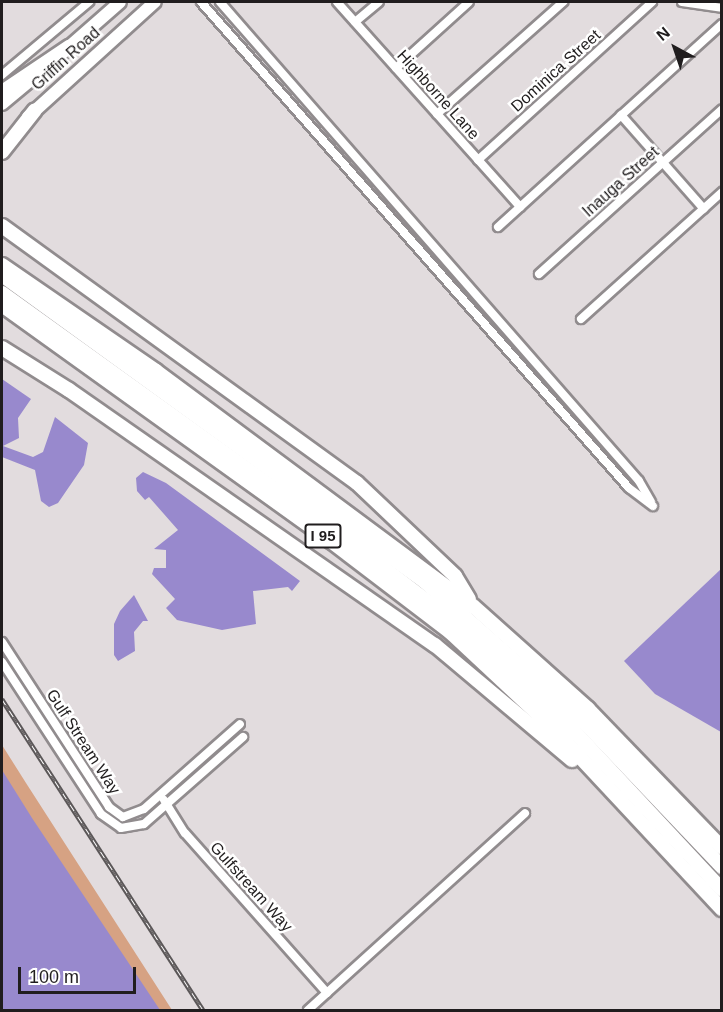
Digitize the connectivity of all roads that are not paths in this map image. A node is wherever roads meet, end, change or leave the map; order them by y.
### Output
1 (89, 2) edge
2 (120, 2) edge
3 (155, 2) edge
4 (201, 2) edge
5 (220, 2) edge
6 (337, 2) edge
7 (379, 2) edge
8 (468, 2) edge
9 (563, 2) edge
10 (652, 2) edge
11 (682, 2) edge
12 (722, 8) edge
13 (355, 22) junction
14 (722, 24) edge
15 (69, 47) junction
16 (396, 68) junction
17 (2, 75) edge
18 (2, 92) edge
19 (2, 104) edge
20 (722, 109) edge
21 (35, 110) junction
22 (436, 114) junction
23 (621, 115) junction
24 (2, 143) edge
25 (2, 152) edge
26 (477, 160) junction
27 (663, 162) junction
28 (722, 192) edge
29 (520, 207) junction
30 (704, 209) junction
31 (2, 226) edge
32 (498, 226) dead end
33 (2, 265) edge
34 (539, 274) dead end
35 (2, 275) edge
36 (2, 293) edge
37 (2, 305) edge
38 (581, 319) dead end
39 (2, 348) edge
40 (473, 606) junction
41 (2, 642) edge
42 (2, 662) edge
43 (240, 724) dead end
44 (243, 737) dead end
45 (161, 794) junction
46 (618, 799) junction
47 (166, 803) junction
48 (525, 813) dead end
49 (722, 848) edge
50 (722, 867) edge
51 (722, 891) edge
52 (721, 908) edge
53 (327, 993) junction
54 (308, 1011) edge

1 - 17 street
2 - 15 main road, Griffin Road
3 - 21 main road, Griffin Road
4 - 5 street
6 - 13 street, Highborne Lane
7 - 13 street
8 - 16 street
9 - 22 street
10 - 26 street, Dominica Street
11 - 12 street
13 - 16 street, Highborne Lane
14 - 23 street
15 - 18 highway
15 - 19 main road, Griffin Road
16 - 22 street, Highborne Lane
20 - 27 street, Inauga Street
21 - 24 main road, Griffin Road
21 - 25 highway
22 - 26 street, Highborne Lane
23 - 27 street
23 - 29 street
26 - 29 street, Highborne Lane
27 - 30 street
27 - 34 street, Inauga Street
28 - 30 street
29 - 32 street
30 - 38 street
31 - 40 highway
33 - 40 highway, I 95
35 - 50 highway
36 - 51 highway
37 - 46 highway, I 95
39 - 46 highway
40 - 49 highway, I 95
41 - 45 street, Gulf Stream Way
42 - 47 street, Gulf Stream Way
43 - 45 street, Gulf Stream Way
44 - 47 street, Gulf Stream Way
45 - 47 street, Gulfstream Way
46 - 52 highway, I 95
47 - 53 street, Gulfstream Way
48 - 53 street
53 - 54 street

